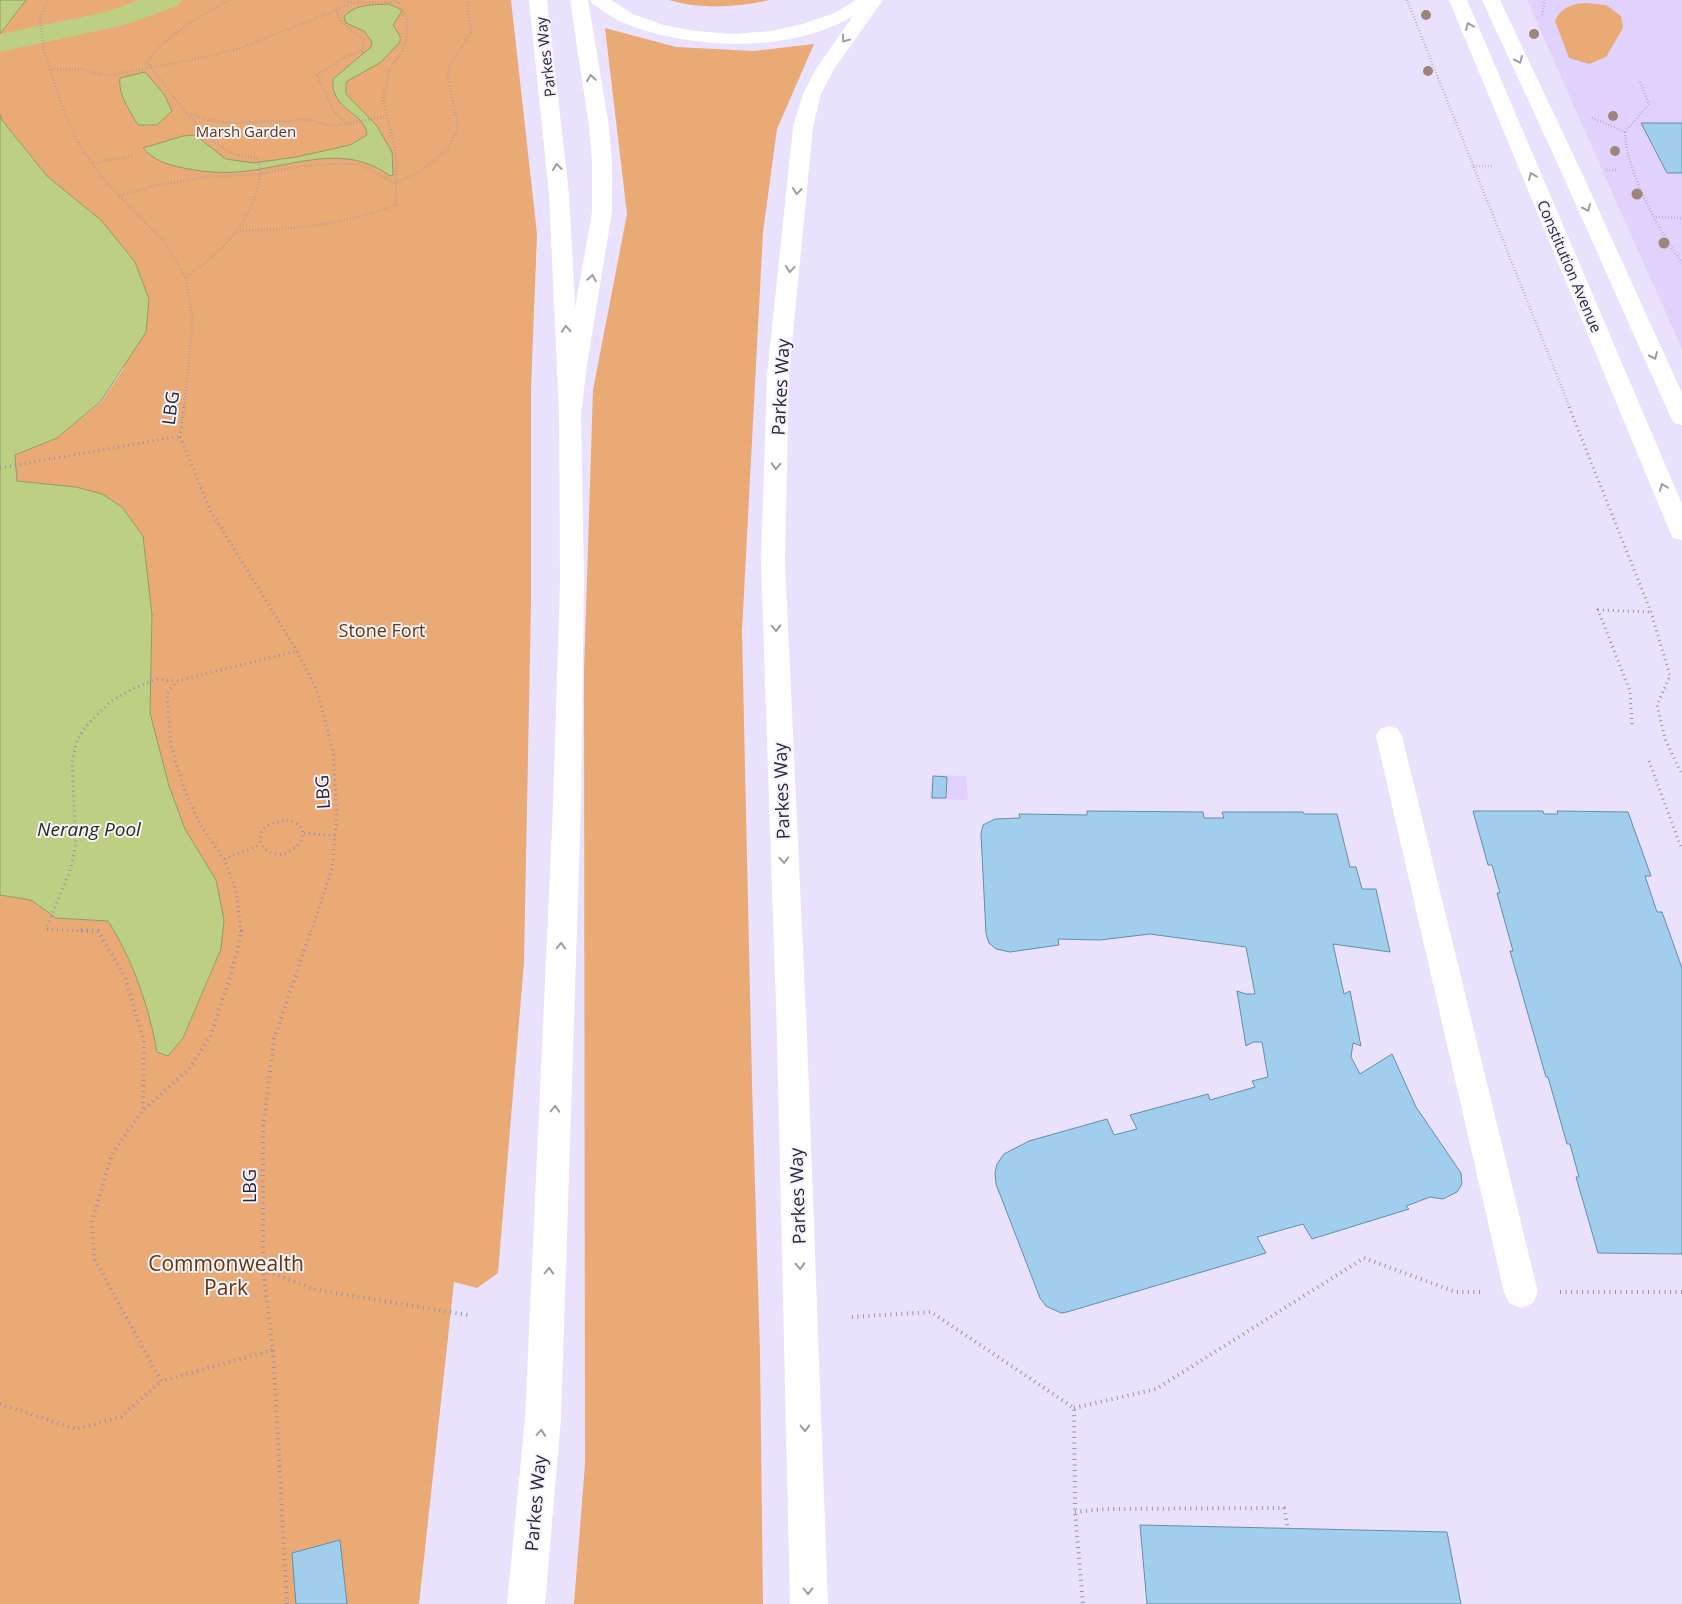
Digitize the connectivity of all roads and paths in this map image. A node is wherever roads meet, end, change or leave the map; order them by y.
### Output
1 (48, 0) edge
2 (230, 0) edge
3 (343, 0) edge
4 (467, 0) edge
5 (538, 0) edge
6 (579, 0) edge
7 (599, 0) edge
8 (868, 0) edge
9 (874, 0) edge
10 (1407, 0) edge
11 (1458, 0) edge
12 (1491, 0) edge
13 (1545, 0) edge
14 (350, 4) junction
15 (336, 10) junction
16 (1542, 15) dead end
17 (151, 67) junction
18 (51, 69) junction
19 (1640, 82) dead end
20 (189, 113) junction
21 (384, 117) junction
22 (1592, 118) dead end
23 (350, 124) junction
24 (1625, 132) junction
25 (133, 156) dead end
26 (93, 163) junction
27 (261, 173) junction
28 (398, 181) junction
29 (396, 184) junction
30 (119, 196) junction
31 (1656, 217) junction
32 (1682, 218) edge
33 (240, 231) junction
34 (1682, 263) edge
35 (186, 278) junction
36 (570, 412) junction
37 (1682, 418) edge
38 (180, 436) junction
39 (0, 468) edge
40 (1682, 532) edge
41 (1651, 612) junction
42 (297, 651) junction
43 (177, 681) junction
44 (1632, 724) dead end
45 (1390, 736) dead end
46 (1648, 761) dead end
47 (1682, 774) edge
48 (304, 833) junction
49 (335, 836) junction
50 (260, 845) junction
51 (1682, 850) edge
52 (224, 859) junction
53 (143, 1110) junction
54 (263, 1270) junction
55 (1521, 1292) junction
56 (1682, 1292) edge
57 (468, 1314) dead end
58 (852, 1318) dead end
59 (273, 1350) junction
60 (161, 1381) junction
61 (0, 1404) edge
62 (1074, 1408) junction
63 (1075, 1512) junction
64 (1288, 1529) dead end
65 (287, 1604) edge
66 (526, 1604) edge
67 (809, 1604) edge
68 (1083, 1604) edge

1 - 18 path, LBG
2 - 17 path
3 - 14 path
4 - 28 path
36 -> 5 main road, Parkes Way
36 -> 6 main road, Parkes Way
7 - 8 main road
9 -> 67 main road, Parkes Way
10 - 41 path
40 -> 11 main road, Constitution Avenue
12 -> 37 main road
13 - 16 path
14 - 15 path
14 - 21 path
15 - 17 path
15 - 23 path
17 - 18 path
17 - 20 path
18 - 26 path, LBG
19 - 24 path
20 - 23 path
20 - 27 path
21 - 23 path
21 - 28 path
22 - 24 path
24 - 31 path
25 - 26 path
26 - 30 path, LBG
27 - 29 path
27 - 30 path
27 - 33 path
28 - 29 path
29 - 33 path
30 - 35 path, LBG
31 - 32 path
31 - 34 path
33 - 35 path
35 - 38 path, LBG
66 -> 36 main road, Parkes Way
38 - 39 path
38 - 42 path, LBG
41 - 44 path
41 - 47 path
42 - 43 path
42 - 49 path, LBG
43 - 52 path
43 - 53 path
45 - 55 main road
46 - 51 path
48 - 49 path
48 - 50 path
48 - 50 path
49 - 54 path, LBG
50 - 52 path
52 - 53 path
53 - 60 path
54 - 57 path
54 - 59 path, LBG
55 - 56 path
55 - 62 path
58 - 62 path
59 - 60 path
59 - 65 path, LBG
60 - 61 path
62 - 63 path
63 - 64 path
63 - 68 path

